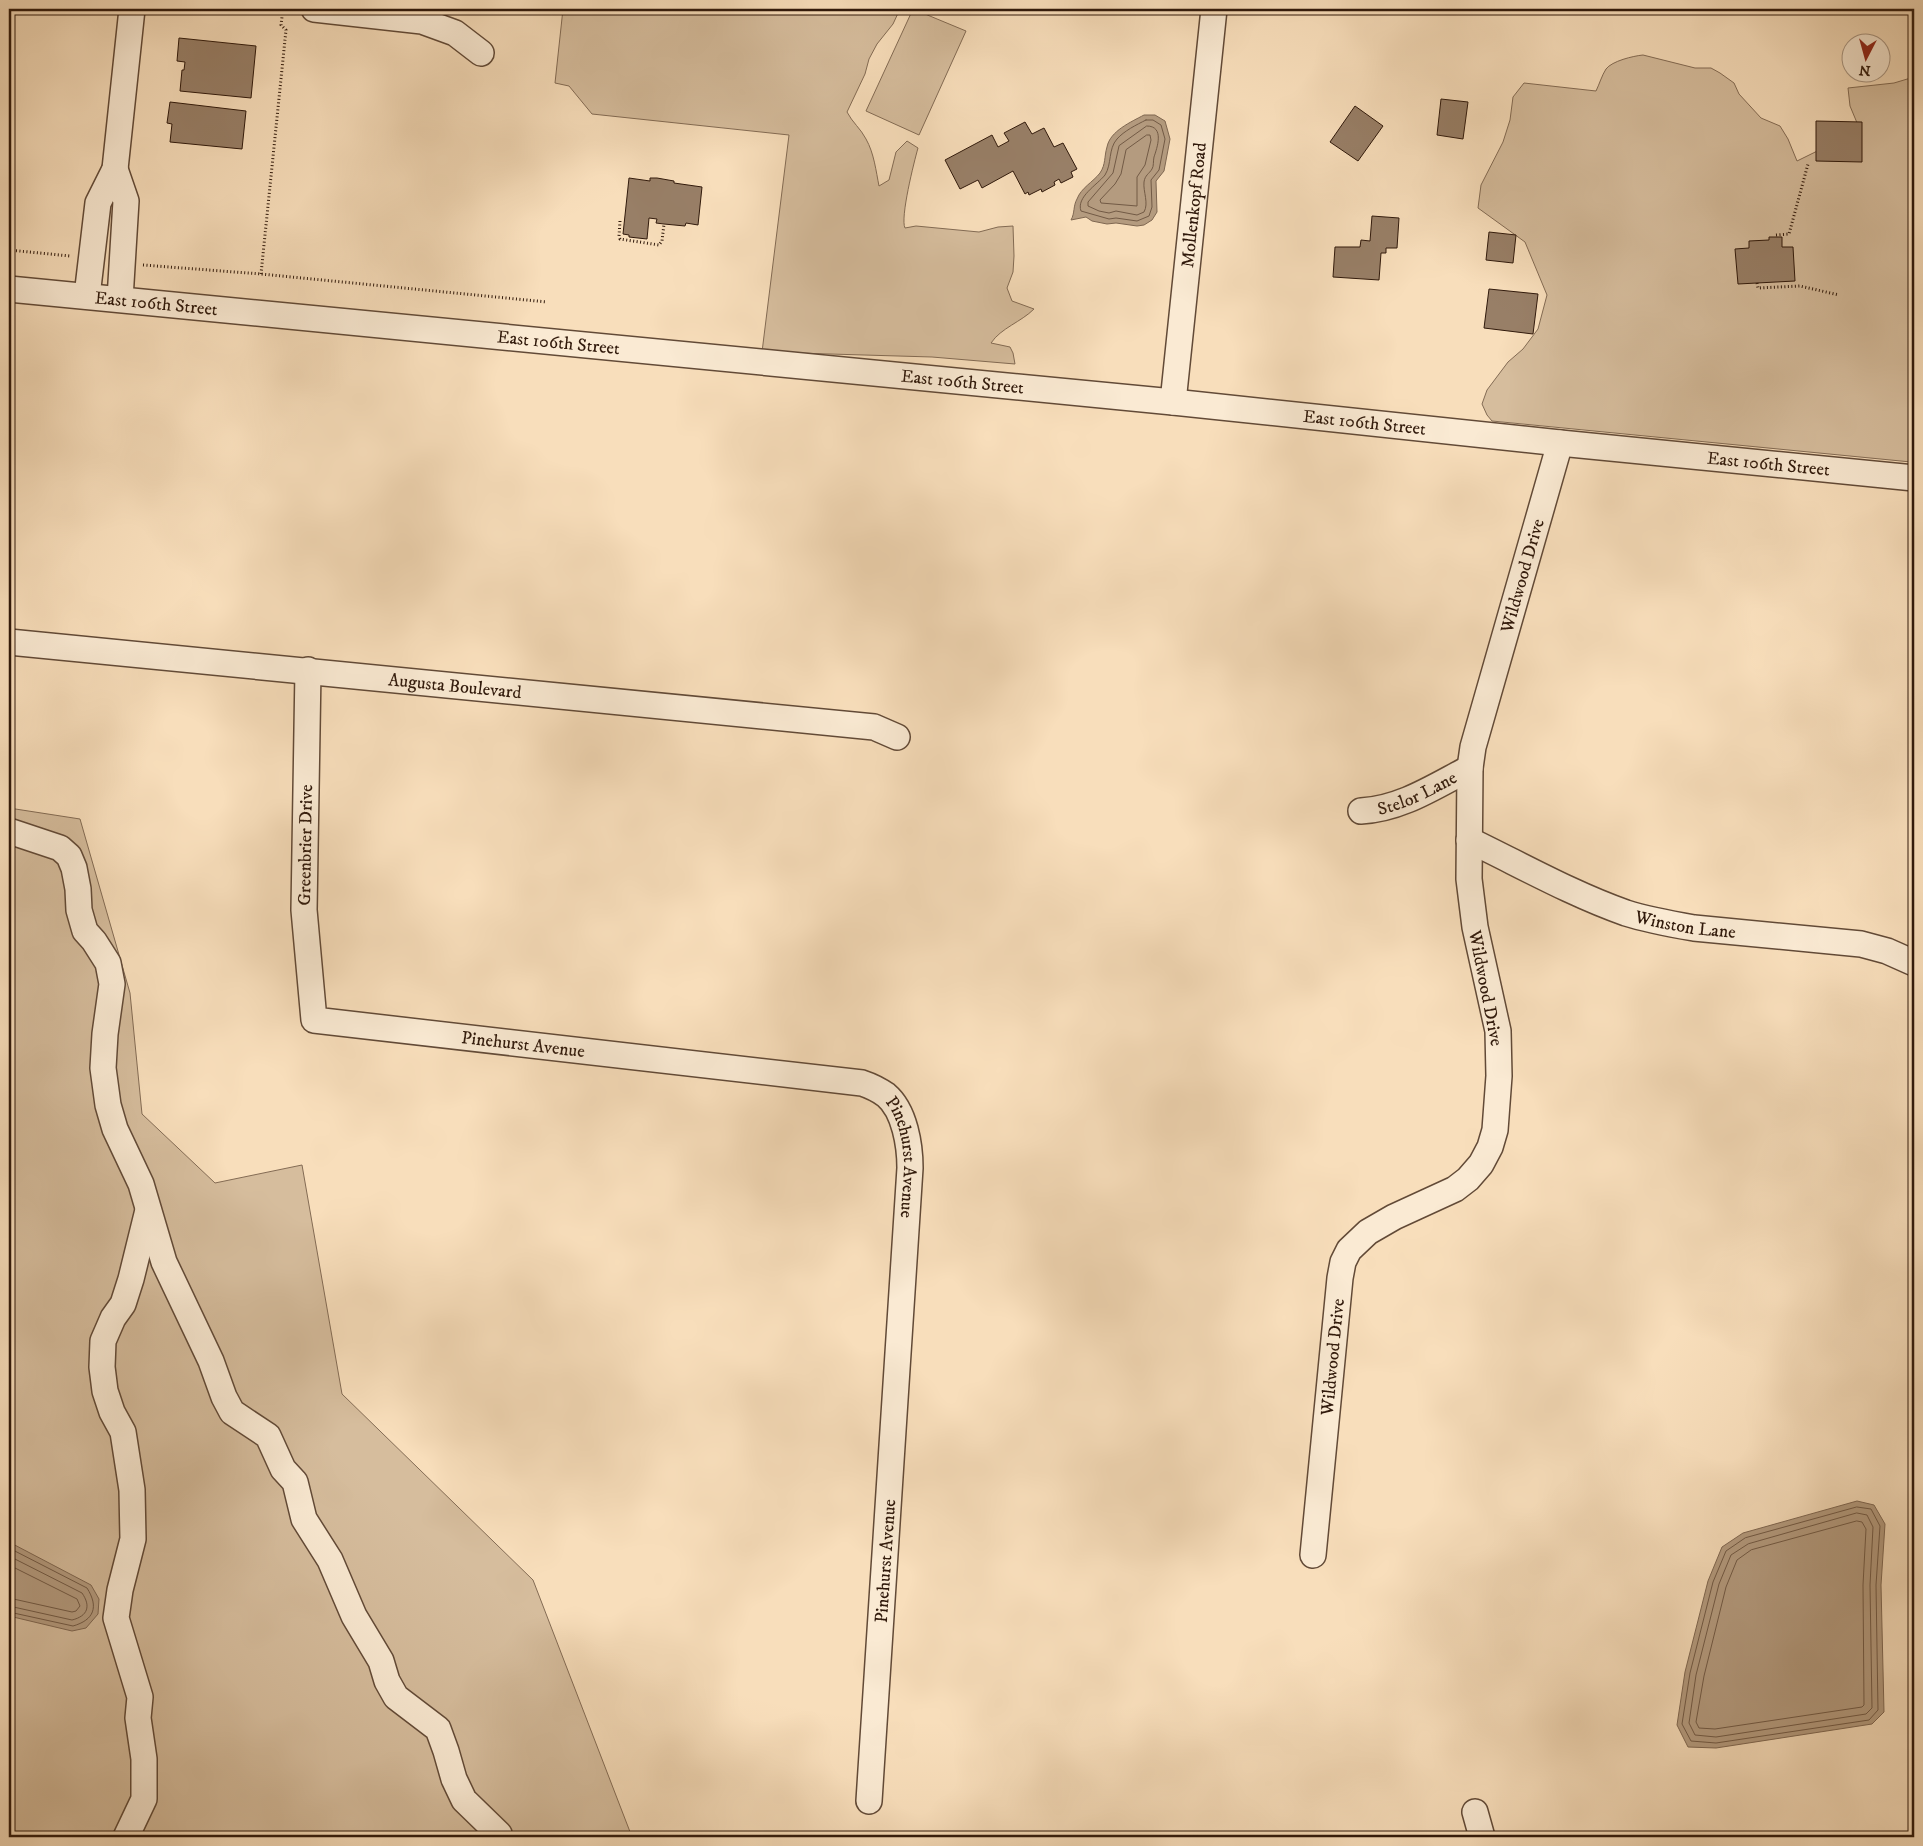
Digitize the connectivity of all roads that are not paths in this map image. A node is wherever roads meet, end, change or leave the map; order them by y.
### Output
1 (132, 9) edge
2 (314, 9) edge
3 (1214, 9) edge
4 (481, 53) dead end
5 (115, 169) junction
6 (9, 289) edge
7 (87, 296) junction
8 (120, 299) junction
9 (1173, 402) junction
10 (1560, 443) junction
11 (1914, 478) edge
12 (9, 642) edge
13 (308, 670) junction
14 (897, 738) dead end
15 (1470, 768) junction
16 (1361, 811) dead end
17 (9, 831) edge
18 (1469, 840) junction
19 (1914, 963) edge
20 (314, 1020) joint
21 (149, 1208) junction
22 (1313, 1555) dead end
23 (869, 1801) dead end
24 (1475, 1812) dead end
25 (126, 1837) edge
26 (499, 1837) edge
27 (1482, 1837) edge

1 - 5 street
2 - 4 street
3 - 9 street, Mollenkopf Road
5 - 7 street
5 - 8 street
6 - 7 street, East 106th Street
7 - 8 street, East 106th Street
8 - 9 street, East 106th Street
9 - 10 street, East 106th Street
10 - 11 street, East 106th Street
10 - 15 street, Wildwood Drive
12 - 13 street, Augusta Boulevard
13 - 14 street, Augusta Boulevard
13 - 20 street, Greenbrier Drive
15 - 16 street, Stelor Lane
15 - 18 street, Wildwood Drive
17 - 21 street
18 - 19 street, Winston Lane
18 - 22 street, Wildwood Drive
20 - 23 street, Pinehurst Avenue
21 - 25 street
21 - 26 street
24 - 27 street

